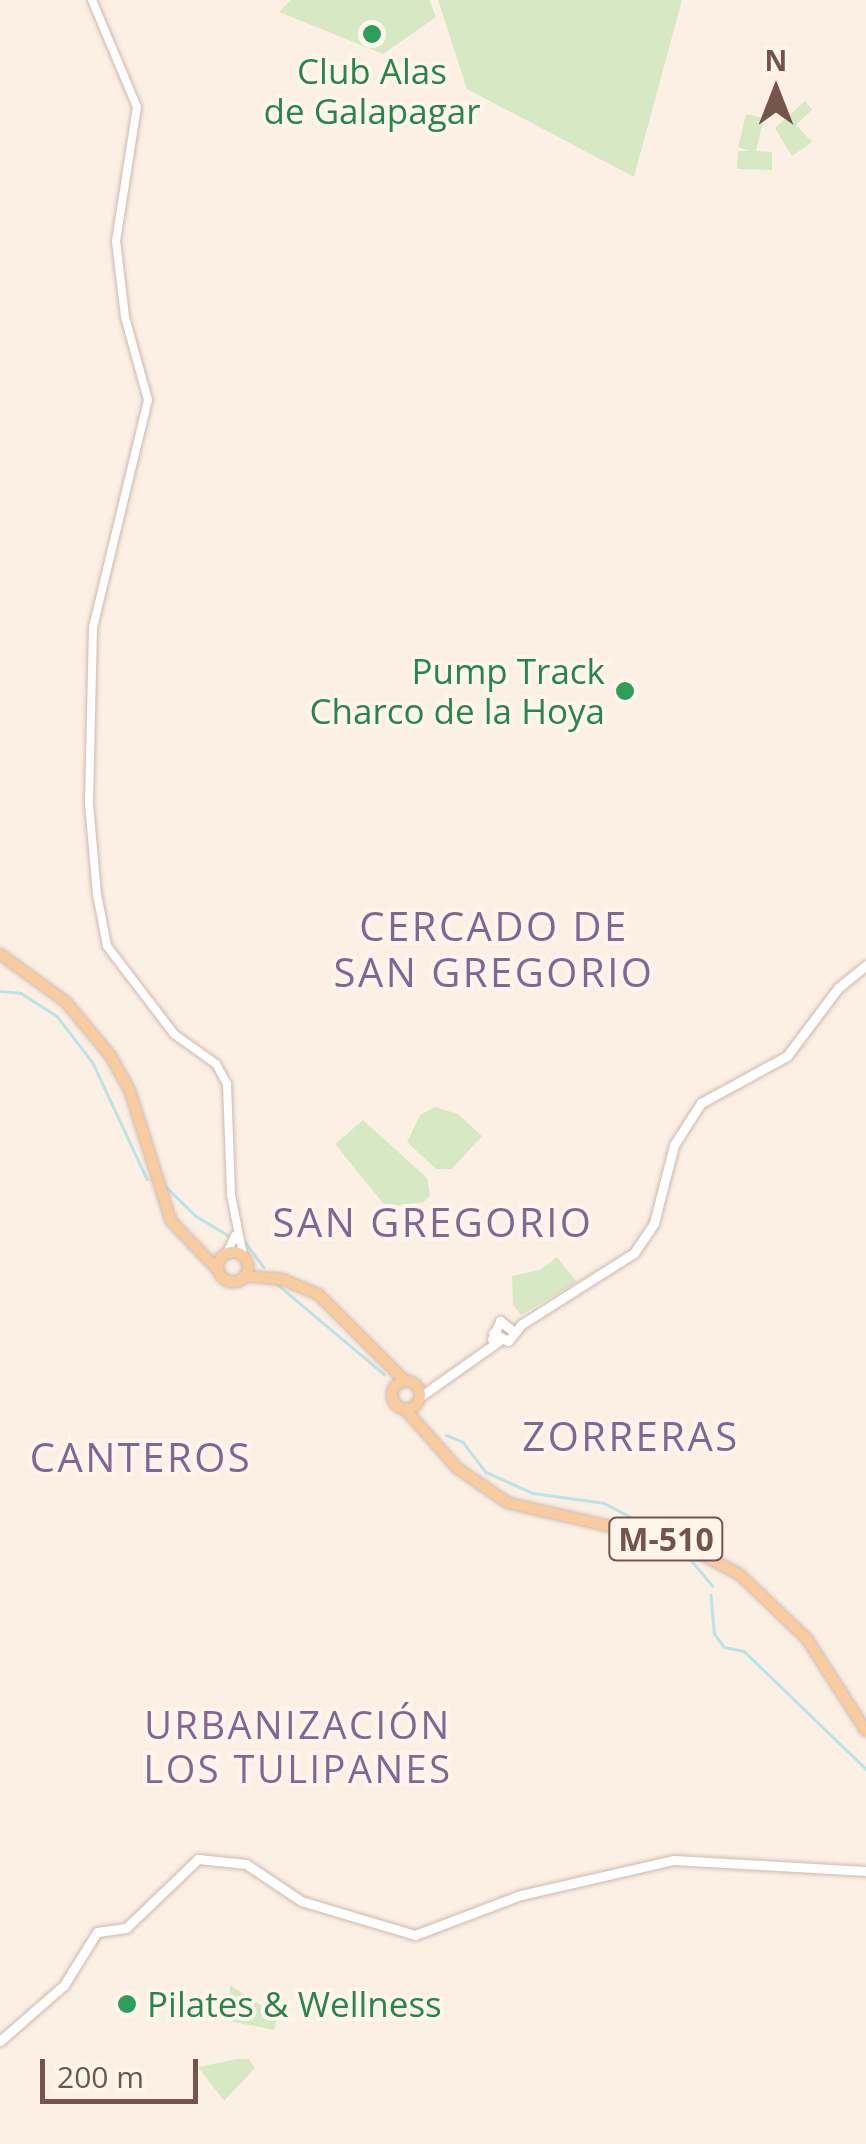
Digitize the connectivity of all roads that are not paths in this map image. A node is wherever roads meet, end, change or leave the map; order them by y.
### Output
1 (92, 0) edge
2 (0, 954) edge
3 (866, 965) edge
4 (236, 1232) junction
5 (202, 1254) junction
6 (225, 1254) junction
7 (245, 1258) junction
8 (219, 1270) junction
9 (265, 1275) junction
10 (245, 1276) junction
11 (516, 1327) junction
12 (496, 1337) junction
13 (386, 1366) junction
14 (435, 1380) junction
15 (409, 1382) junction
16 (393, 1390) junction
17 (420, 1399) junction
18 (406, 1409) junction
19 (420, 1420) junction
20 (866, 1731) edge
21 (866, 1872) edge
22 (0, 2041) edge

1 - 4 street
2 - 5 main road
3 - 11 main road
4 - 6 street
4 - 7 street
5 - 6 main road
5 - 8 main road
6 - 7 main road
6 - 8 main road
7 - 9 main road, M-510
7 - 10 main road
8 - 10 main road, M-510
9 - 10 main road, M-510
9 - 13 main road, M-510
11 - 12 main road
11 - 12 main road
12 - 14 main road
13 - 15 main road, M-510
13 - 16 main road, M-510
14 - 15 main road
14 - 17 main road
15 - 16 main road
15 - 17 main road, M-510
16 - 18 main road, M-510
17 - 18 main road
17 - 19 main road, M-510
18 - 19 main road, M-510
19 - 20 main road, M-510
21 - 22 main road

